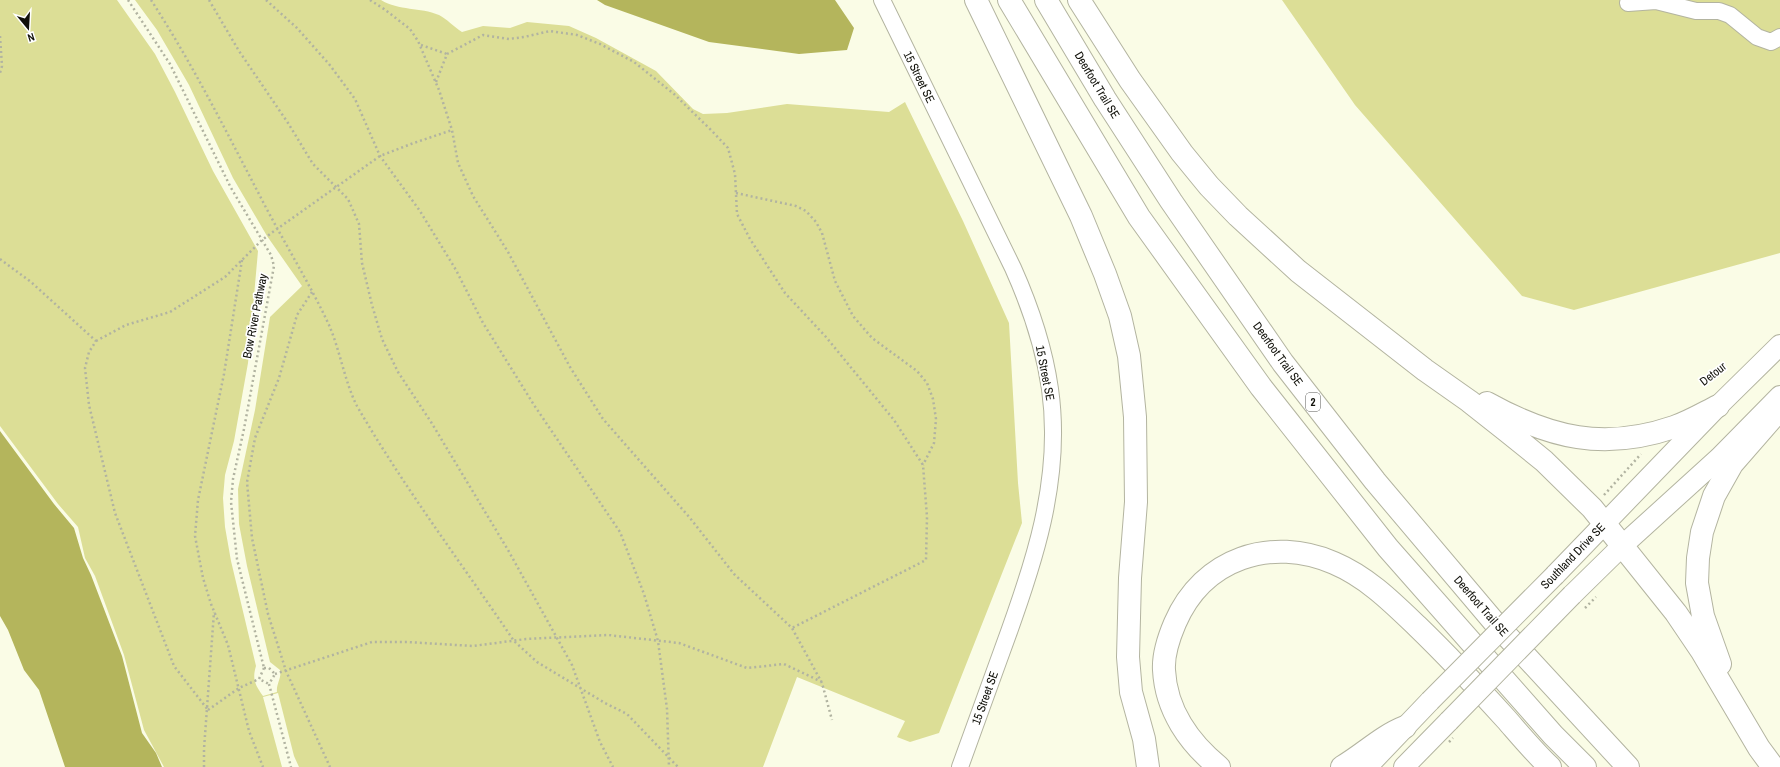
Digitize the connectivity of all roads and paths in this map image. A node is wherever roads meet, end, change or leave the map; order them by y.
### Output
1 (128, 0) edge
2 (151, 0) edge
3 (209, 0) edge
4 (266, 0) edge
5 (370, 0) edge
6 (882, 0) edge
7 (976, 0) edge
8 (1009, 0) edge
9 (1046, 0) edge
10 (1079, 0) edge
11 (1628, 3) dead end
12 (0, 36) edge
13 (1780, 37) edge
14 (420, 45) junction
15 (447, 54) junction
16 (0, 73) edge
17 (436, 82) junction
18 (452, 130) junction
19 (380, 156) junction
20 (335, 187) junction
21 (736, 193) junction
22 (277, 228) junction
23 (262, 240) junction
24 (0, 259) edge
25 (242, 260) junction
26 (312, 292) junction
27 (96, 341) junction
28 (1780, 345) edge
29 (1425, 370) junction
30 (1780, 396) edge
31 (1718, 406) junction
32 (1780, 409) edge
33 (1642, 452) dead end
34 (923, 465) junction
35 (1599, 500) dead end
36 (1605, 524) junction
37 (1622, 546) junction
38 (214, 610) junction
39 (792, 628) junction
40 (557, 637) junction
41 (658, 640) junction
42 (514, 641) junction
43 (264, 668) junction
44 (286, 671) junction
45 (275, 674) junction
46 (259, 679) junction
47 (822, 682) junction
48 (269, 684) junction
49 (239, 688) junction
50 (582, 689) junction
51 (1734, 707) junction
52 (208, 710) junction
53 (832, 720) dead end
54 (1405, 727) junction
55 (1144, 739) junction
56 (668, 756) junction
57 (204, 767) edge
58 (263, 767) edge
59 (291, 767) edge
60 (330, 767) edge
61 (613, 767) edge
62 (669, 767) edge
63 (678, 767) edge
64 (960, 767) edge
65 (1148, 767) edge
66 (1159, 767) edge
67 (1219, 767) edge
68 (1342, 767) edge
69 (1367, 767) edge
70 (1404, 767) edge
71 (1550, 767) edge
72 (1585, 767) edge
73 (1628, 767) edge
74 (1773, 767) edge

1 - 23 path, Bow River Pathway
2 - 22 path
3 - 20 path
4 - 19 path
5 - 14 path
6 - 64 street, 15 Street SE
7 - 55 highway
8 - 72 highway
9 - 73 highway, Deerfoot Trail SE / 2
10 - 29 highway
11 - 13 street
12 - 16 path
14 - 15 path
14 - 17 path
15 - 17 path
15 - 21 path
17 - 18 path
18 - 19 path
18 - 39 path
19 - 20 path
19 - 41 path
20 - 22 path
20 - 40 path
21 - 34 path
21 - 34 path
22 - 23 path
22 - 26 path
23 - 25 path
23 - 43 path, Bow River Pathway
24 - 27 path
25 - 27 path
25 - 38 path
26 - 42 path
26 - 44 path
27 - 52 path
28 - 31 main road, Southland Drive SE
29 - 31 highway
29 - 36 highway
30 - 37 main road
31 - 36 main road, Southland Drive SE
32 - 51 highway
33 - 35 path
34 - 39 path
36 - 37 highway
36 - 54 main road, Southland Drive SE, bridge
37 - 51 highway
37 - 70 main road, bridge
38 - 49 path
38 - 52 path
39 - 47 path
40 - 41 path
40 - 42 path
40 - 50 path
41 - 47 path
41 - 56 path
42 - 44 path
42 - 50 path
43 - 45 path
43 - 46 path
44 - 45 path
44 - 60 path
45 - 48 path
46 - 48 path
46 - 49 path
47 - 53 path
48 - 59 path
49 - 52 path
49 - 58 path
50 - 56 path
50 - 61 path
51 - 74 highway
52 - 57 path
54 - 68 highway
54 - 69 main road, Southland Drive SE
55 - 65 highway
55 - 66 highway
56 - 62 path
56 - 63 path
67 - 71 highway

